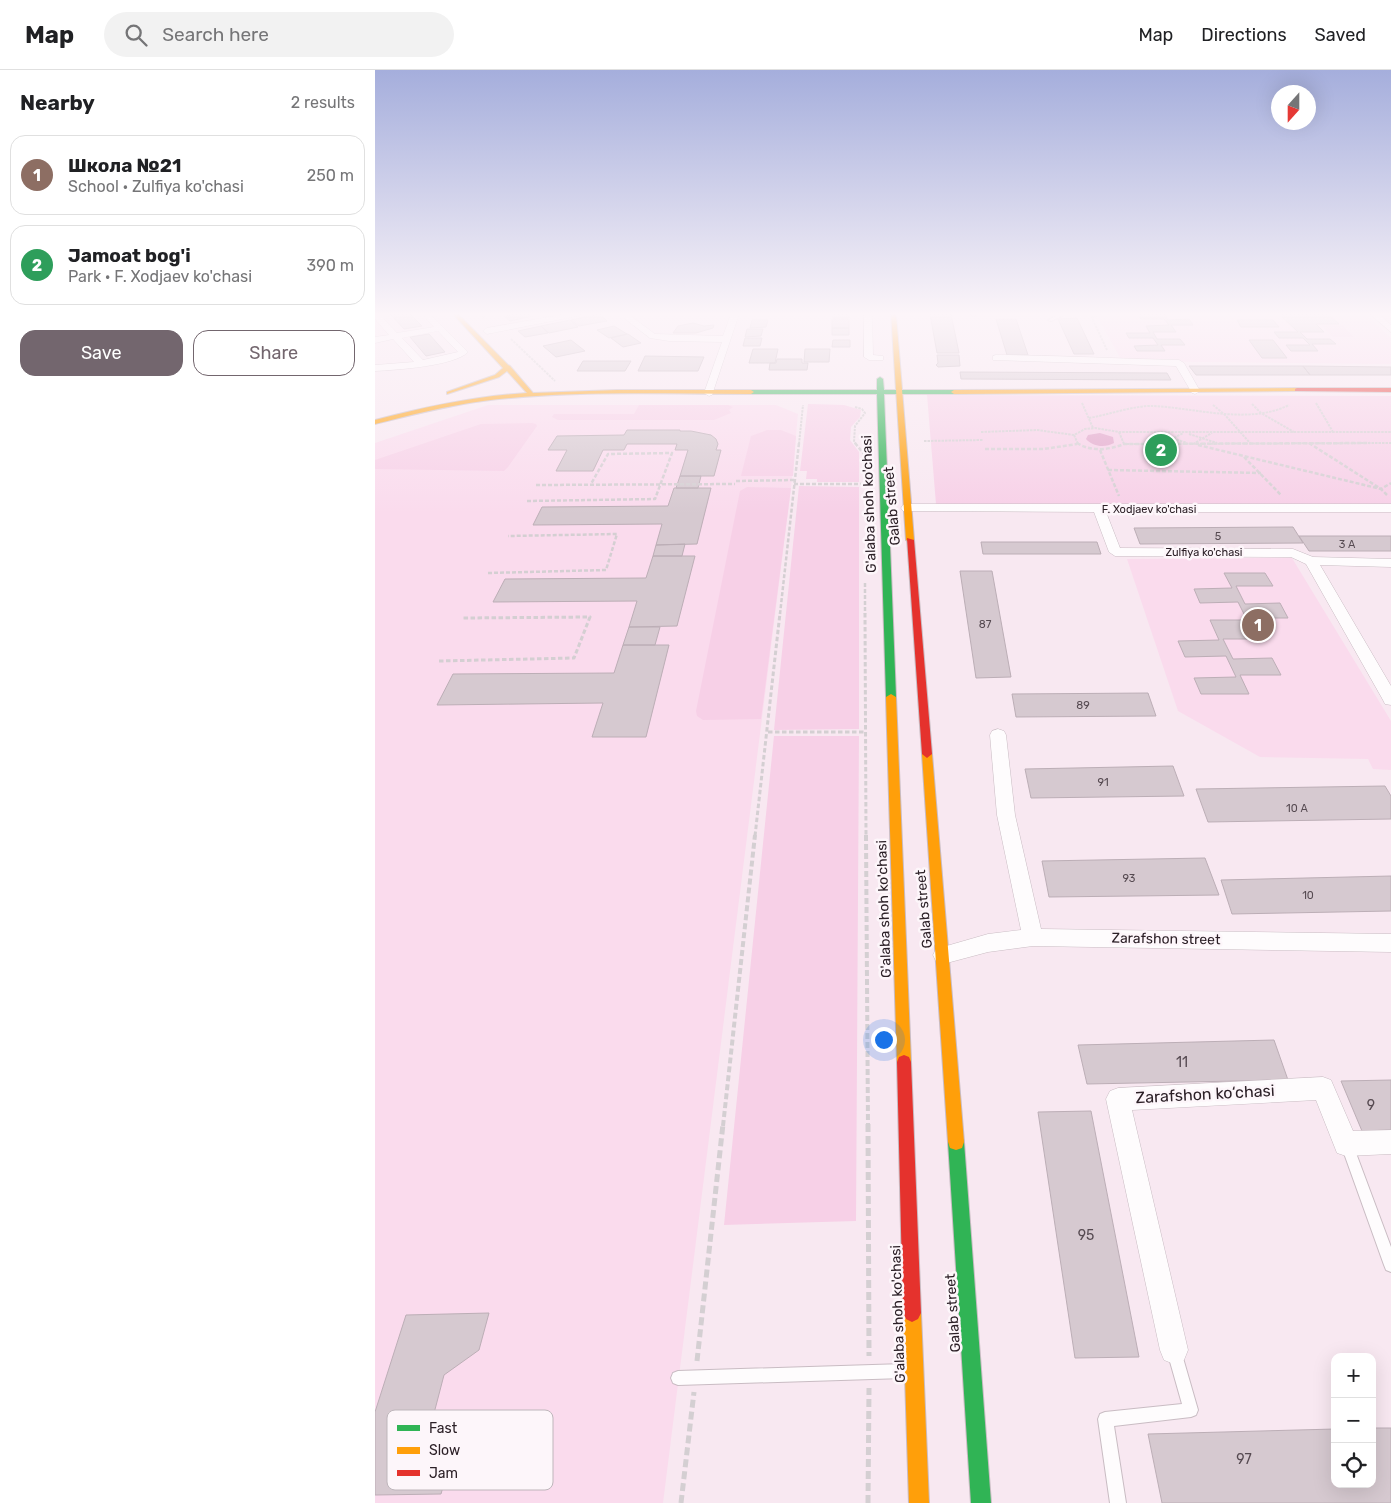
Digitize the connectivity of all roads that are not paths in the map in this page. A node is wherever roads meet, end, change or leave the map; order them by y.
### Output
1 (485, 381) edge
2 (524, 381) edge
3 (531, 381) edge
4 (713, 381) edge
5 (881, 381) edge
6 (897, 381) edge
7 (1189, 381) edge
8 (1391, 390) edge
9 (1195, 391) junction
10 (709, 393) junction
11 (881, 393) junction
12 (898, 393) junction
13 (539, 394) junction
14 (393, 411) junction
15 (375, 416) edge
16 (375, 422) edge
17 (907, 508) junction
18 (1391, 508) edge
19 (1099, 509) junction
20 (1311, 562) junction
21 (1391, 564) edge
22 (1391, 700) edge
23 (998, 735) dead end
24 (1033, 937) junction
25 (1391, 943) edge
26 (943, 955) junction
27 (1391, 1142) edge
28 (1346, 1144) junction
29 (1391, 1265) edge
30 (1174, 1350) joint
31 (915, 1371) junction
32 (678, 1378) dead end
33 (919, 1503) edge
34 (981, 1503) edge
35 (1118, 1503) edge

1 - 14 main road
2 - 13 main road
3 - 13 main road
4 - 10 street
5 - 11 main road, G'alaba shoh ko'chasi
6 - 12 main road, Galab street
7 - 9 street
8 - 9 main road
9 - 12 main road
10 - 11 main road
10 - 13 main road
11 - 12 main road
11 - 31 main road, G'alaba shoh ko'chasi
12 - 17 main road, Galab street
13 - 14 main road
13 - 16 main road
14 - 15 main road
17 - 19 street, F. Xodjaev ko'chasi
17 - 26 main road, Galab street
18 - 19 street, F. Xodjaev ko'chasi
19 - 20 street, Zulfiya ko'chasi
20 - 21 street
20 - 22 street
23 - 24 street
24 - 25 street, Zarafshon street
24 - 26 street, Zarafshon street
26 - 34 main road, Galab street
27 - 28 street
28 - 29 lane
28 - 30 street, Zarafshon ko‘chasi
30 - 35 lane
31 - 32 lane
31 - 33 main road, G'alaba shoh ko'chasi

